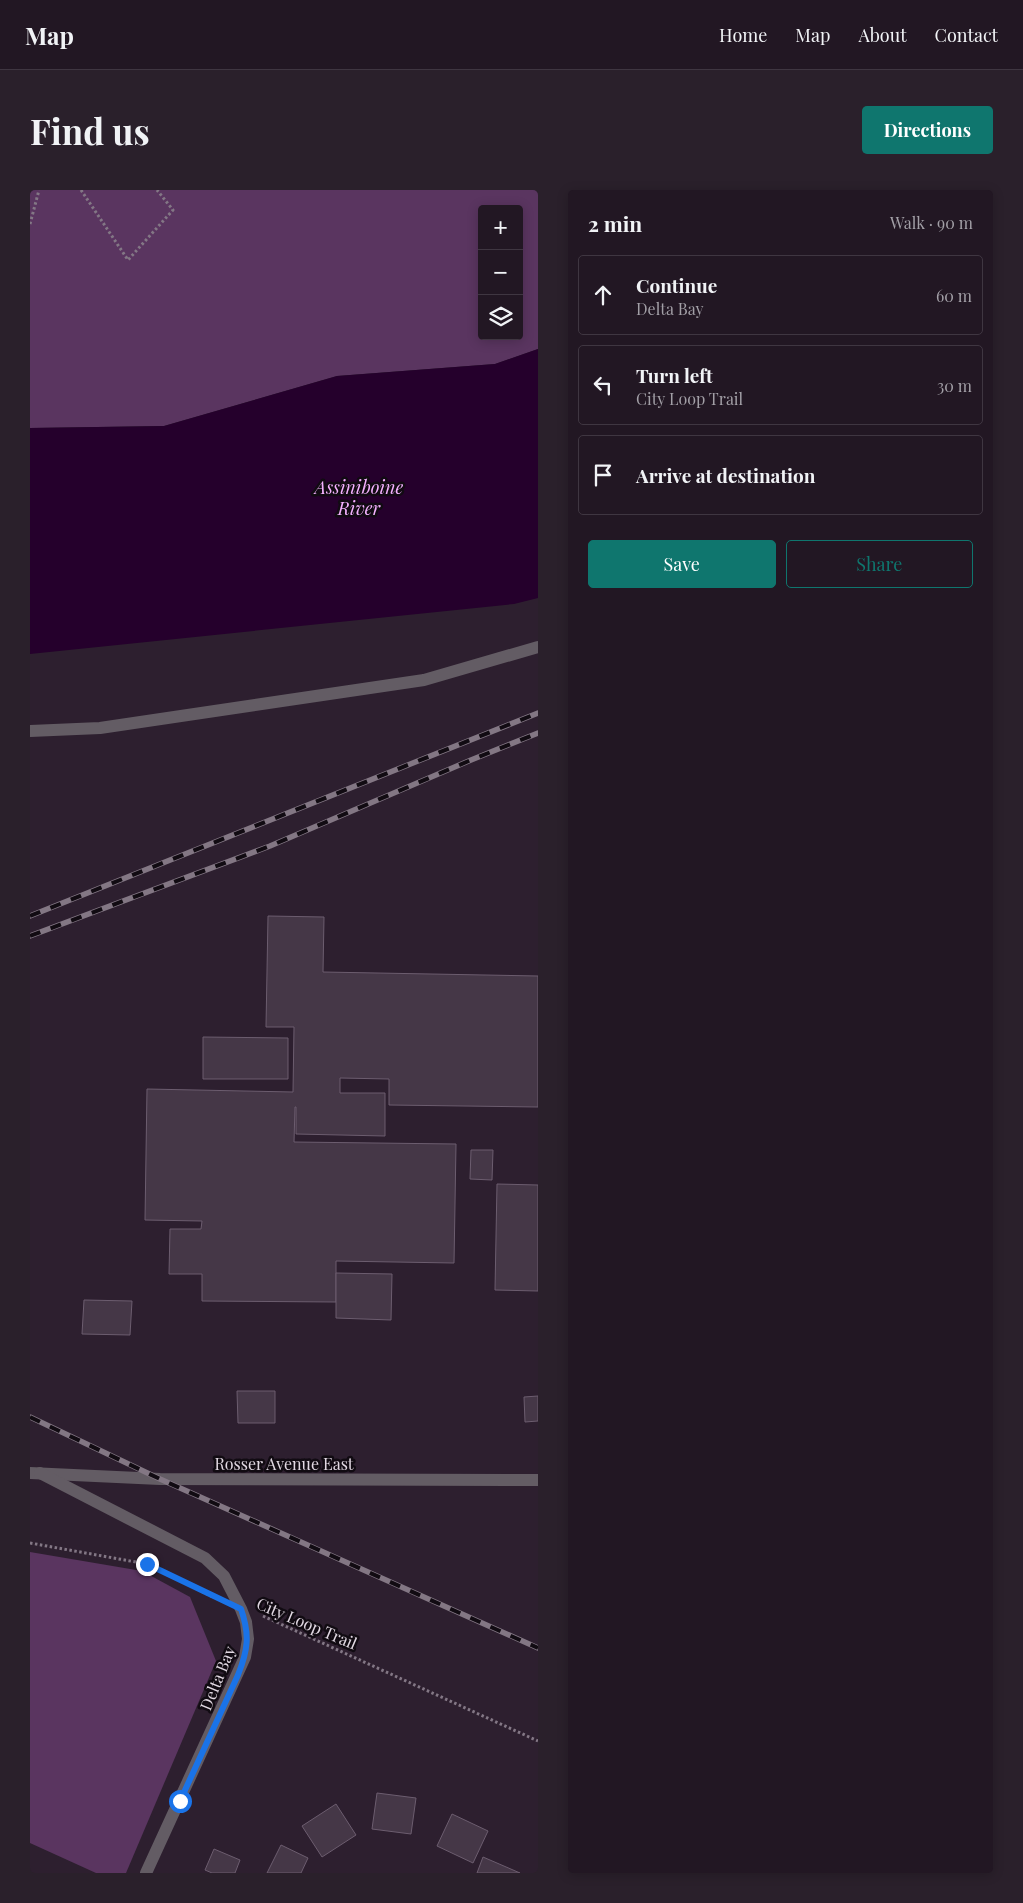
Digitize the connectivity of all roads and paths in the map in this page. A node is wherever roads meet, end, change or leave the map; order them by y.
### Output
1 (38, 190) edge
2 (81, 190) edge
3 (158, 190) edge
4 (30, 224) edge
5 (538, 646) edge
6 (30, 731) edge
7 (35, 1473) edge
8 (538, 1480) edge
9 (30, 1543) edge
10 (241, 1609) junction
11 (538, 1741) edge
12 (146, 1873) edge

1 - 4 path
2 - 3 path
5 - 6 street
7 - 8 street, Rosser Avenue East
7 - 10 street, Delta Bay
9 - 10 path, City Loop Trail
10 - 11 path, City Loop Trail
10 - 12 street, Delta Bay

